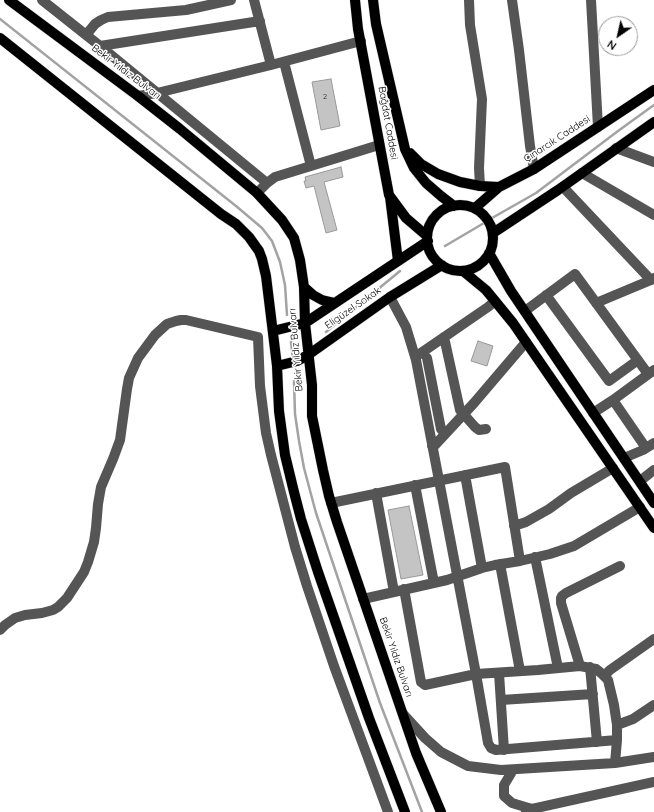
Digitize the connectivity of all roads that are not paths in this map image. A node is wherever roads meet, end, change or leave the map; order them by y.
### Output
1 (9, 0) edge
2 (42, 0) edge
3 (231, 0) edge
4 (254, 0) edge
5 (355, 0) edge
6 (373, 0) edge
7 (469, 0) edge
8 (512, 0) edge
9 (591, 0) edge
10 (260, 21) junction
11 (86, 35) junction
12 (0, 38) edge
13 (361, 41) junction
14 (100, 46) junction
15 (284, 62) junction
16 (271, 65) junction
17 (654, 90) edge
18 (157, 93) junction
19 (138, 96) junction
20 (654, 122) edge
21 (598, 127) junction
22 (380, 145) junction
23 (616, 148) junction
24 (406, 149) junction
25 (654, 162) edge
26 (311, 166) junction
27 (534, 169) junction
28 (582, 173) junction
29 (267, 183) junction
30 (480, 186) junction
31 (563, 187) junction
32 (499, 188) junction
33 (257, 193) junction
34 (389, 195) junction
35 (454, 206) junction
36 (474, 208) junction
37 (654, 215) edge
38 (493, 233) junction
39 (428, 238) junction
40 (490, 253) junction
41 (398, 261) junction
42 (442, 265) junction
43 (463, 271) junction
44 (653, 279) edge
45 (304, 287) junction
46 (546, 295) junction
47 (390, 297) junction
48 (495, 301) junction
49 (335, 303) junction
50 (596, 303) junction
51 (525, 311) junction
52 (305, 323) junction
53 (273, 331) junction
54 (258, 337) junction
55 (444, 337) junction
56 (526, 342) junction
57 (308, 355) junction
58 (415, 357) junction
59 (427, 358) dead end
60 (638, 360) junction
61 (277, 366) junction
62 (651, 372) edge
63 (613, 400) junction
64 (593, 413) junction
65 (463, 414) junction
66 (486, 429) dead end
67 (444, 434) junction
68 (650, 445) edge
69 (432, 446) junction
70 (624, 458) junction
71 (613, 468) junction
72 (654, 470) edge
73 (465, 475) junction
74 (438, 481) junction
75 (640, 481) junction
76 (415, 486) junction
77 (376, 494) junction
78 (331, 503) junction
79 (654, 503) edge
80 (640, 507) junction
81 (514, 526) junction
82 (654, 528) edge
83 (535, 557) junction
84 (520, 561) junction
85 (500, 564) junction
86 (620, 566) dead end
87 (482, 568) junction
88 (457, 577) junction
89 (434, 583) junction
90 (399, 591) junction
91 (363, 599) junction
92 (0, 630) edge
93 (654, 639) edge
94 (580, 666) junction
95 (558, 668) junction
96 (590, 668) junction
97 (520, 672) junction
98 (499, 673) junction
99 (476, 674) junction
100 (604, 676) junction
101 (593, 694) junction
102 (501, 700) junction
103 (654, 705) edge
104 (403, 714) junction
105 (617, 725) junction
106 (617, 740) junction
107 (597, 742) junction
108 (504, 750) junction
109 (654, 757) edge
110 (615, 763) junction
111 (513, 770) junction
112 (654, 782) edge
113 (529, 811) edge
114 (388, 812) edge
115 (405, 812) edge
116 (441, 812) edge

1 - 19 main road, Bekir Yıldız Bulvarı
2 - 11 street
3 - 11 street
4 - 10 street
5 - 13 main road, Bağdat Caddesi
6 - 24 main road, Bağdat Caddesi
7 - 30 street
8 - 27 street
9 - 21 street
10 - 14 street
10 - 16 street
11 - 14 street
12 - 53 main road, Bekir Yıldız Bulvarı
13 - 15 street
13 - 22 main road, Bağdat Caddesi
14 - 18 street
15 - 16 street
15 - 26 street
16 - 18 street
17 - 21 main road, Çınarcık Caddesi
18 - 19 street
18 - 29 street
19 - 33 main road, Bekir Yıldız Bulvarı
20 - 23 main road
21 - 27 main road, Çınarcık Caddesi
22 - 26 street
22 - 34 main road, Bağdat Caddesi
23 - 25 street
23 - 28 main road
24 - 30 main road
24 - 35 main road, Bağdat Caddesi
26 - 29 street
27 - 32 main road, Çınarcık Caddesi
28 - 31 main road
28 - 37 street
29 - 33 street
30 - 32 main road
31 - 38 main road
31 - 44 street
32 - 36 main road, Çınarcık Caddesi
33 - 45 main road, Bekir Yıldız Bulvarı
34 - 39 main road, Bağdat Caddesi
34 - 41 main road
35 - 36 main road
35 - 39 main road
36 - 38 main road
38 - 40 main road
39 - 41 main road, Eligüzel Sokak
39 - 42 main road
40 - 43 main road
40 - 51 main road
41 - 49 main road, Eligüzel Sokak
42 - 43 main road
42 - 47 main road, Eligüzel Sokak
43 - 48 main road
44 - 50 street
45 - 49 main road
45 - 52 main road, Bekir Yıldız Bulvarı
46 - 50 street
46 - 51 street
46 - 60 street
47 - 57 main road, Eligüzel Sokak
47 - 58 street
48 - 55 street
48 - 56 main road
49 - 52 main road, Eligüzel Sokak
50 - 60 street
51 - 64 main road
52 - 53 main road, Eligüzel Sokak
52 - 57 main road, Bekir Yıldız Bulvarı
53 - 54 street
53 - 61 main road, Bekir Yıldız Bulvarı
54 - 92 street
54 - 114 street
55 - 58 street
55 - 65 street
56 - 65 street
56 - 71 main road
57 - 61 main road, Eligüzel Sokak
57 - 78 main road, Bekir Yıldız Bulvarı
58 - 69 street
59 - 67 street
60 - 62 street
61 - 115 main road, Bekir Yıldız Bulvarı
62 - 63 street
63 - 64 street
63 - 68 street
64 - 70 main road
65 - 66 street
65 - 67 street
67 - 69 street
68 - 70 street
69 - 74 street
70 - 75 main road
71 - 80 main road
71 - 81 street
72 - 75 street
73 - 74 street
73 - 81 street
73 - 87 street
74 - 76 street
74 - 88 street
75 - 79 main road
76 - 77 street
76 - 89 street
77 - 78 street
77 - 90 street
78 - 91 main road, Bekir Yıldız Bulvarı
80 - 82 main road
80 - 83 street
81 - 84 street
83 - 84 street
83 - 95 street
84 - 85 street
85 - 87 street
85 - 97 street
86 - 94 street
87 - 88 street
88 - 89 street
88 - 99 street
89 - 90 street
90 - 91 street
90 - 99 street
91 - 104 main road, Bekir Yıldız Bulvarı
93 - 100 street
94 - 95 street
94 - 96 street
95 - 97 street
96 - 100 street
96 - 101 street
97 - 98 street
98 - 99 street
98 - 102 street
99 - 108 street
100 - 105 street
101 - 102 street
101 - 107 street
102 - 108 street
103 - 105 street
104 - 111 street
104 - 116 main road, Bekir Yıldız Bulvarı
105 - 106 street
106 - 107 street
106 - 110 street
107 - 108 street
109 - 110 street
110 - 111 street
111 - 113 street
112 - 113 street

